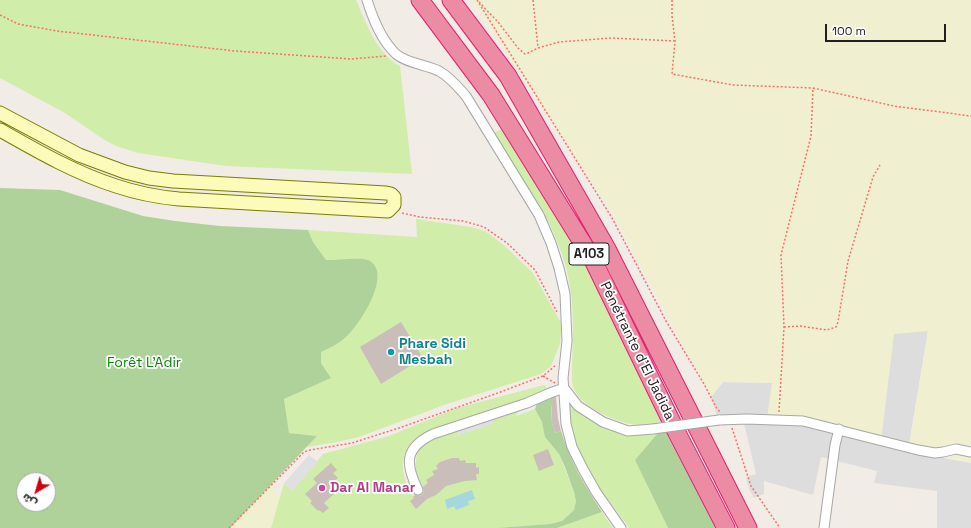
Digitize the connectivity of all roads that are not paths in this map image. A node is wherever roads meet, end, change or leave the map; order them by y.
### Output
1 (367, 0) edge
2 (420, 0) edge
3 (450, 0) edge
4 (0, 113) edge
5 (0, 130) edge
6 (564, 388) junction
7 (839, 429) junction
8 (971, 452) edge
9 (418, 490) dead end
10 (621, 528) edge
11 (726, 528) edge
12 (748, 528) edge
13 (824, 528) edge

1 - 6 street
2 - 11 highway, Pénétrante d'El Jadida / A103
3 - 12 highway, Pénétrante d'El Jadida / A103
4 - 5 street
6 - 7 street, bridge
6 - 9 street
6 - 10 street
7 - 8 street
7 - 13 street

